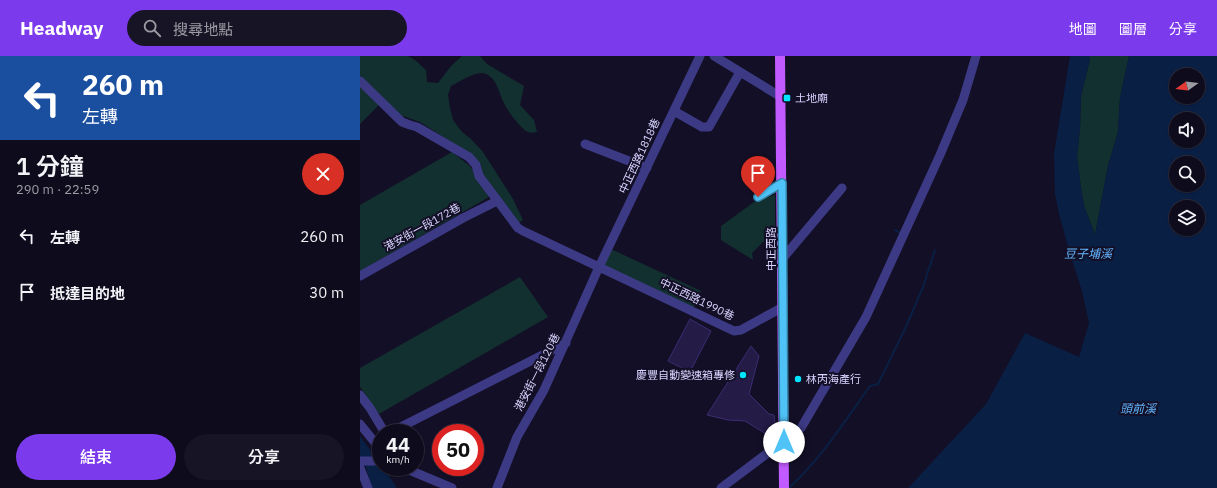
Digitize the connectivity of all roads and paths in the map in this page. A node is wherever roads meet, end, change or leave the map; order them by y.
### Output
1 (700, 56) edge
2 (714, 56) edge
3 (780, 56) edge
4 (976, 56) edge
5 (740, 72) junction
6 (360, 81) edge
7 (781, 97) junction
8 (674, 111) junction
9 (585, 144) dead end
10 (647, 168) junction
11 (782, 183) junction
12 (842, 188) dead end
13 (758, 197) dead end
14 (497, 201) junction
15 (783, 258) junction
16 (599, 267) junction
17 (360, 276) edge
18 (783, 307) junction
19 (566, 343) junction
20 (360, 395) edge
21 (360, 424) edge
22 (380, 424) edge
23 (407, 424) edge
24 (372, 439) edge
25 (784, 442) junction
26 (360, 461) edge
27 (372, 461) edge
28 (360, 468) edge
29 (423, 476) edge
30 (368, 488) edge
31 (452, 488) edge
32 (496, 488) edge
33 (720, 488) edge
34 (784, 488) edge

1 - 8 street, 中正西路1818巷
2 - 5 street
3 - 7 main road, 中正西路
4 - 25 street
5 - 7 street
5 - 8 street
6 - 14 street
7 - 11 main road, 中正西路
8 - 10 street, 中正西路1818巷
9 - 10 street
10 - 16 street, 中正西路1818巷
11 - 13 street
11 - 15 main road, 中正西路
12 - 15 street
14 - 16 street
14 - 17 street, 港安街一段172巷
15 - 18 main road, 中正西路
16 - 18 street, 中正西路1990巷
16 - 19 street, 港安街一段120巷
18 - 25 main road, 中正西路
19 - 23 street
19 - 32 street, 港安街一段120巷
20 - 22 street
21 - 24 street
25 - 33 street
25 - 34 main road, 中正西路
26 - 27 street
28 - 30 street
29 - 31 street

